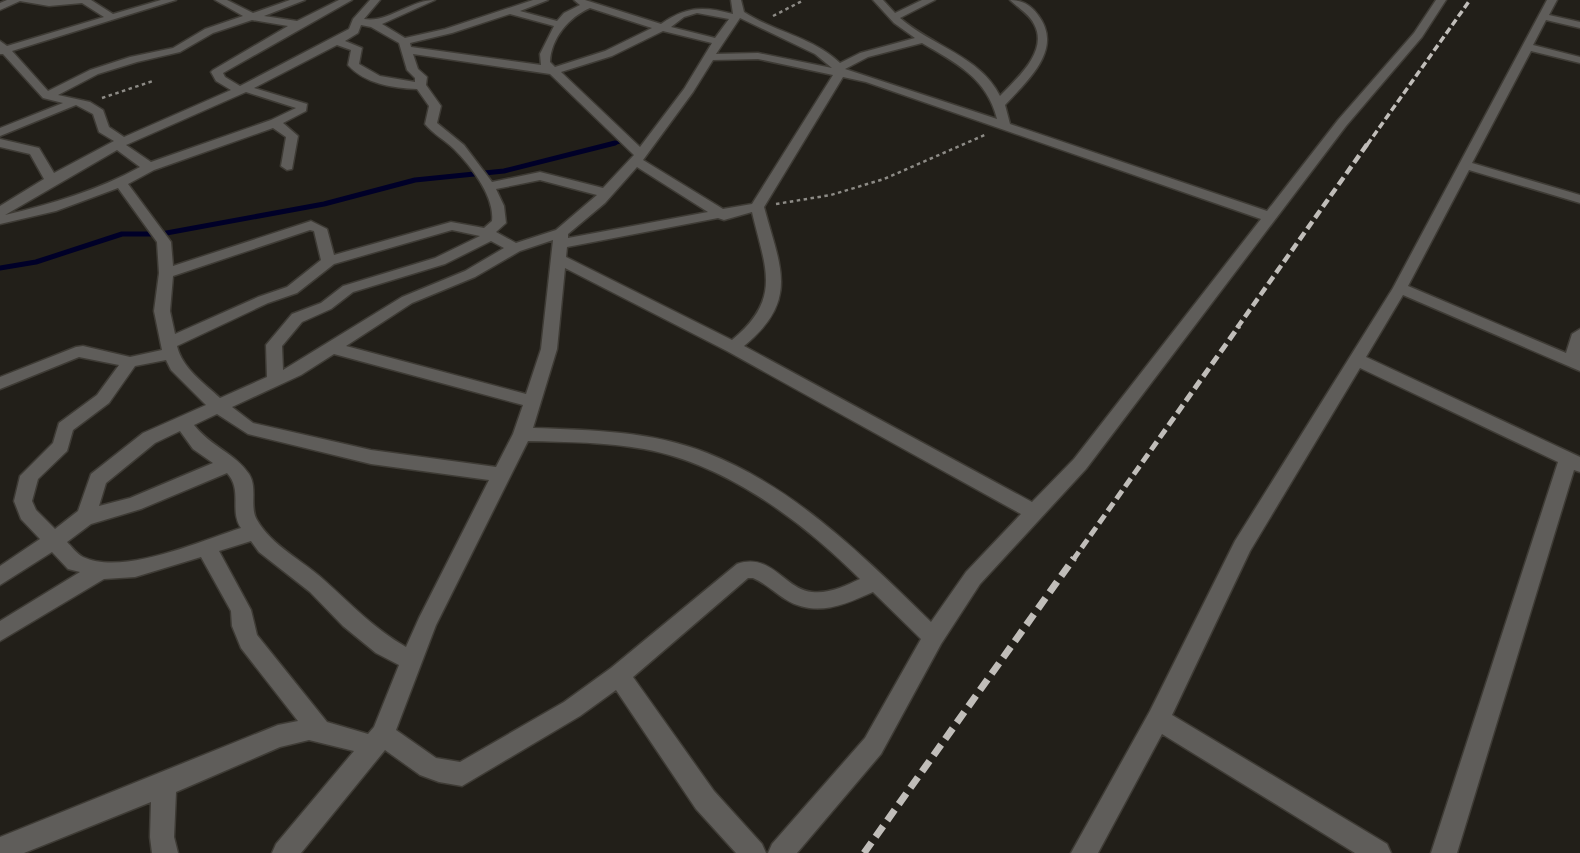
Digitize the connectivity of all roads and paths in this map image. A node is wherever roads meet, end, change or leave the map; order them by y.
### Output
1 (15, 0) edge
2 (24, 0) edge
3 (171, 0) edge
4 (300, 0) edge
5 (347, 0) edge
6 (375, 0) edge
7 (430, 0) edge
8 (543, 0) edge
9 (804, 0) edge
10 (878, 0) edge
11 (930, 0) edge
12 (1015, 0) edge
13 (1441, 0) edge
14 (1552, 0) edge
15 (224, 1) edge
16 (583, 2) edge
17 (0, 7) edge
18 (737, 10) edge
19 (510, 11) junction
20 (253, 16) junction
21 (1542, 16) junction
22 (894, 17) junction
23 (113, 18) junction
24 (357, 21) junction
25 (755, 23) junction
26 (298, 24) junction
27 (374, 24) junction
28 (557, 24) junction
29 (1580, 25) edge
30 (662, 28) junction
31 (924, 39) junction
32 (719, 41) junction
33 (338, 42) junction
34 (407, 45) junction
35 (1528, 47) junction
36 (2, 48) edge
37 (709, 57) junction
38 (1580, 60) edge
39 (840, 69) junction
40 (551, 71) junction
41 (153, 81) dead end
42 (421, 86) junction
43 (244, 90) junction
44 (47, 96) junction
45 (81, 103) junction
46 (1000, 103) junction
47 (275, 122) junction
48 (1005, 127) junction
49 (0, 132) edge
50 (0, 143) edge
51 (120, 143) junction
52 (639, 158) junction
53 (1464, 165) junction
54 (287, 166) dead end
55 (149, 167) junction
56 (51, 180) junction
57 (121, 183) junction
58 (488, 187) junction
59 (606, 193) junction
60 (1580, 199) edge
61 (757, 208) junction
62 (0, 212) edge
63 (724, 216) junction
64 (1269, 217) junction
65 (0, 220) edge
66 (488, 235) junction
67 (559, 245) junction
68 (515, 248) junction
69 (329, 261) junction
70 (426, 265) junction
71 (166, 273) junction
72 (444, 284) junction
73 (1400, 288) junction
74 (1580, 334) edge
75 (733, 347) junction
76 (333, 348) junction
77 (170, 349) junction
78 (1358, 360) junction
79 (130, 362) junction
80 (1576, 363) edge
81 (275, 380) junction
82 (0, 383) edge
83 (533, 402) junction
84 (218, 406) junction
85 (182, 421) junction
86 (522, 434) junction
87 (1574, 462) edge
88 (229, 464) junction
89 (503, 475) junction
90 (1034, 512) junction
91 (85, 519) junction
92 (255, 532) junction
93 (53, 543) junction
94 (206, 547) junction
95 (101, 570) junction
96 (0, 577) edge
97 (876, 581) junction
98 (0, 632) edge
99 (933, 637) junction
100 (411, 661) junction
101 (619, 675) junction
102 (1158, 719) junction
103 (321, 732) junction
104 (377, 741) junction
105 (164, 785) junction
106 (1, 845) edge
107 (165, 853) edge
108 (285, 853) edge
109 (753, 853) edge
110 (781, 853) edge
111 (1084, 853) edge
112 (1378, 853) edge
113 (1444, 853) edge

1 - 17 street
2 - 23 street
3 - 23 street
4 - 20 street
5 - 26 street
6 - 24 street
7 - 27 street
8 - 19 street
9 - 25 path
10 - 22 street
11 - 22 street
12 - 46 street
13 - 64 street
14 - 21 street
15 - 20 street
16 - 28 street
16 - 30 street
18 - 25 street
18 - 30 street
18 - 32 street
19 - 28 street
19 - 34 street
20 - 26 street
20 - 44 street
21 - 29 street
21 - 35 street
22 - 31 street
23 - 36 street
24 - 27 street
24 - 33 street
25 - 39 street
26 - 43 street
27 - 34 street
28 - 40 street
30 - 32 street
30 - 40 street
31 - 39 street
31 - 46 street
32 - 37 street
33 - 42 street
33 - 43 street
34 - 40 street
34 - 42 street
35 - 38 street
35 - 53 street
36 - 44 street
37 - 39 street
37 - 52 street
39 - 48 street
39 - 61 street
40 - 52 street
41 - 45 path
42 - 58 street
43 - 47 street
43 - 51 street
44 - 45 street
45 - 49 street
45 - 51 street
46 - 48 street
47 - 54 street
47 - 55 street
48 - 61 path
48 - 64 street
50 - 56 street
51 - 55 street
51 - 56 street
52 - 59 street
52 - 63 street
53 - 60 street
53 - 73 street
55 - 57 street
56 - 62 street
57 - 65 street
57 - 71 street
58 - 59 street
58 - 66 street
59 - 67 street
61 - 63 street
61 - 75 street
63 - 67 street
64 - 90 street
66 - 68 street
66 - 69 street
66 - 70 street
67 - 68 street
67 - 75 street
67 - 83 street
68 - 72 street
69 - 71 street
69 - 77 street
70 - 72 street
70 - 81 street
71 - 77 street
72 - 76 street
73 - 78 street
73 - 80 street
74 - 80 street
75 - 90 street
76 - 81 street
76 - 83 street
77 - 79 street
77 - 84 street
78 - 87 street
78 - 102 street
79 - 82 street
79 - 93 street
81 - 84 street
83 - 86 street
84 - 85 street
84 - 89 street
85 - 88 street
85 - 91 street
86 - 89 street
86 - 97 street
87 - 113 street
88 - 91 street
88 - 92 street
89 - 100 street
90 - 99 street
91 - 93 street
92 - 94 street
92 - 100 street
93 - 95 street
93 - 96 street
94 - 95 street
94 - 103 street
95 - 98 street
97 - 99 street
97 - 101 street
99 - 110 street
100 - 104 street
101 - 104 street
101 - 109 street
102 - 111 street
102 - 112 street
103 - 104 street
103 - 105 street
104 - 108 street
105 - 106 street
105 - 107 street

